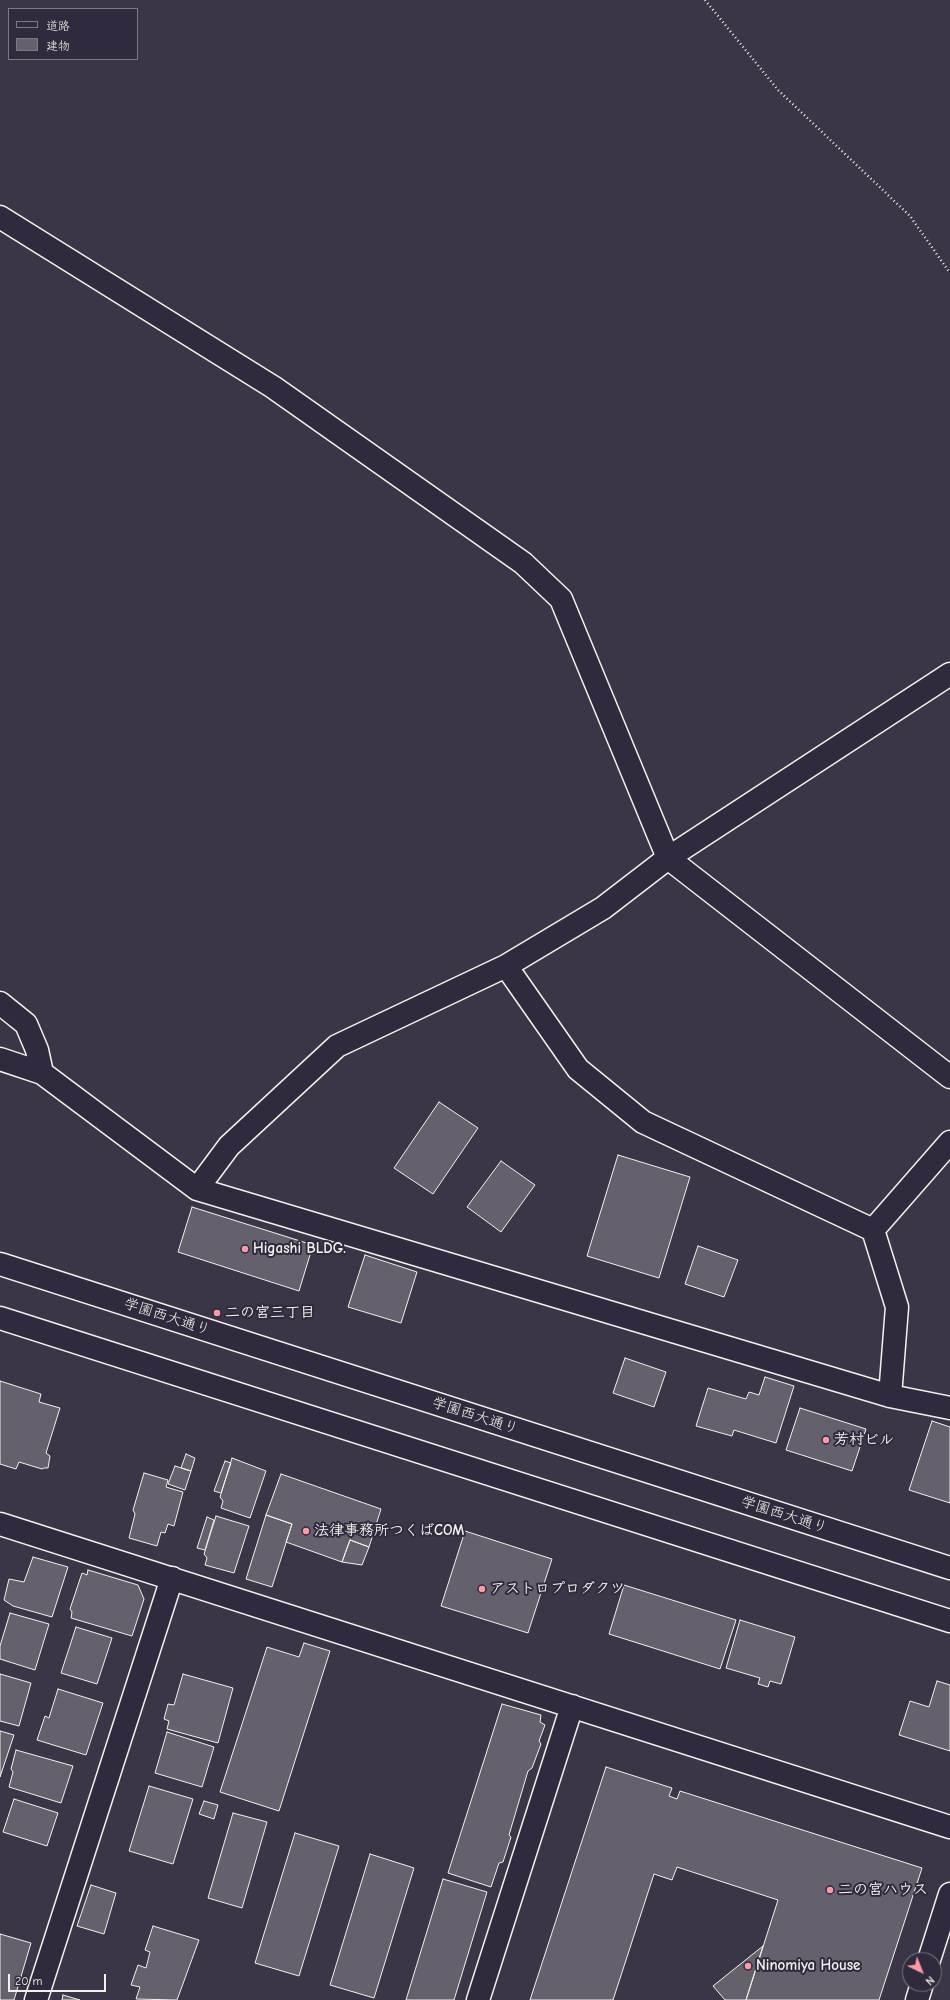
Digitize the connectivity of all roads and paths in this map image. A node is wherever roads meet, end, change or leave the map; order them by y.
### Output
1 (705, 0) edge
2 (0, 218) edge
3 (950, 273) edge
4 (950, 674) edge
5 (668, 858) junction
6 (506, 966) junction
7 (0, 1003) edge
8 (0, 1059) edge
9 (42, 1072) junction
10 (950, 1077) edge
11 (950, 1142) edge
12 (198, 1188) junction
13 (873, 1230) junction
14 (0, 1264) edge
15 (0, 1318) edge
16 (890, 1396) junction
17 (946, 1404) edge
18 (0, 1524) edge
19 (950, 1568) edge
20 (172, 1578) junction
21 (950, 1621) edge
22 (572, 1706) junction
23 (950, 1827) edge
24 (950, 1894) edge
25 (932, 1952) edge
26 (36, 2000) edge
27 (478, 2000) edge

1 - 3 path
2 - 5 street
4 - 5 street
5 - 6 street
5 - 10 street
6 - 12 street
6 - 13 street
7 - 9 street
8 - 9 street
9 - 12 street
11 - 13 street
12 - 16 street
13 - 16 street
14 - 19 street, 学園西大通り
15 - 21 street
16 - 17 street
18 - 20 street
20 - 22 street
20 - 26 street
22 - 23 street
22 - 27 street
24 - 25 street

